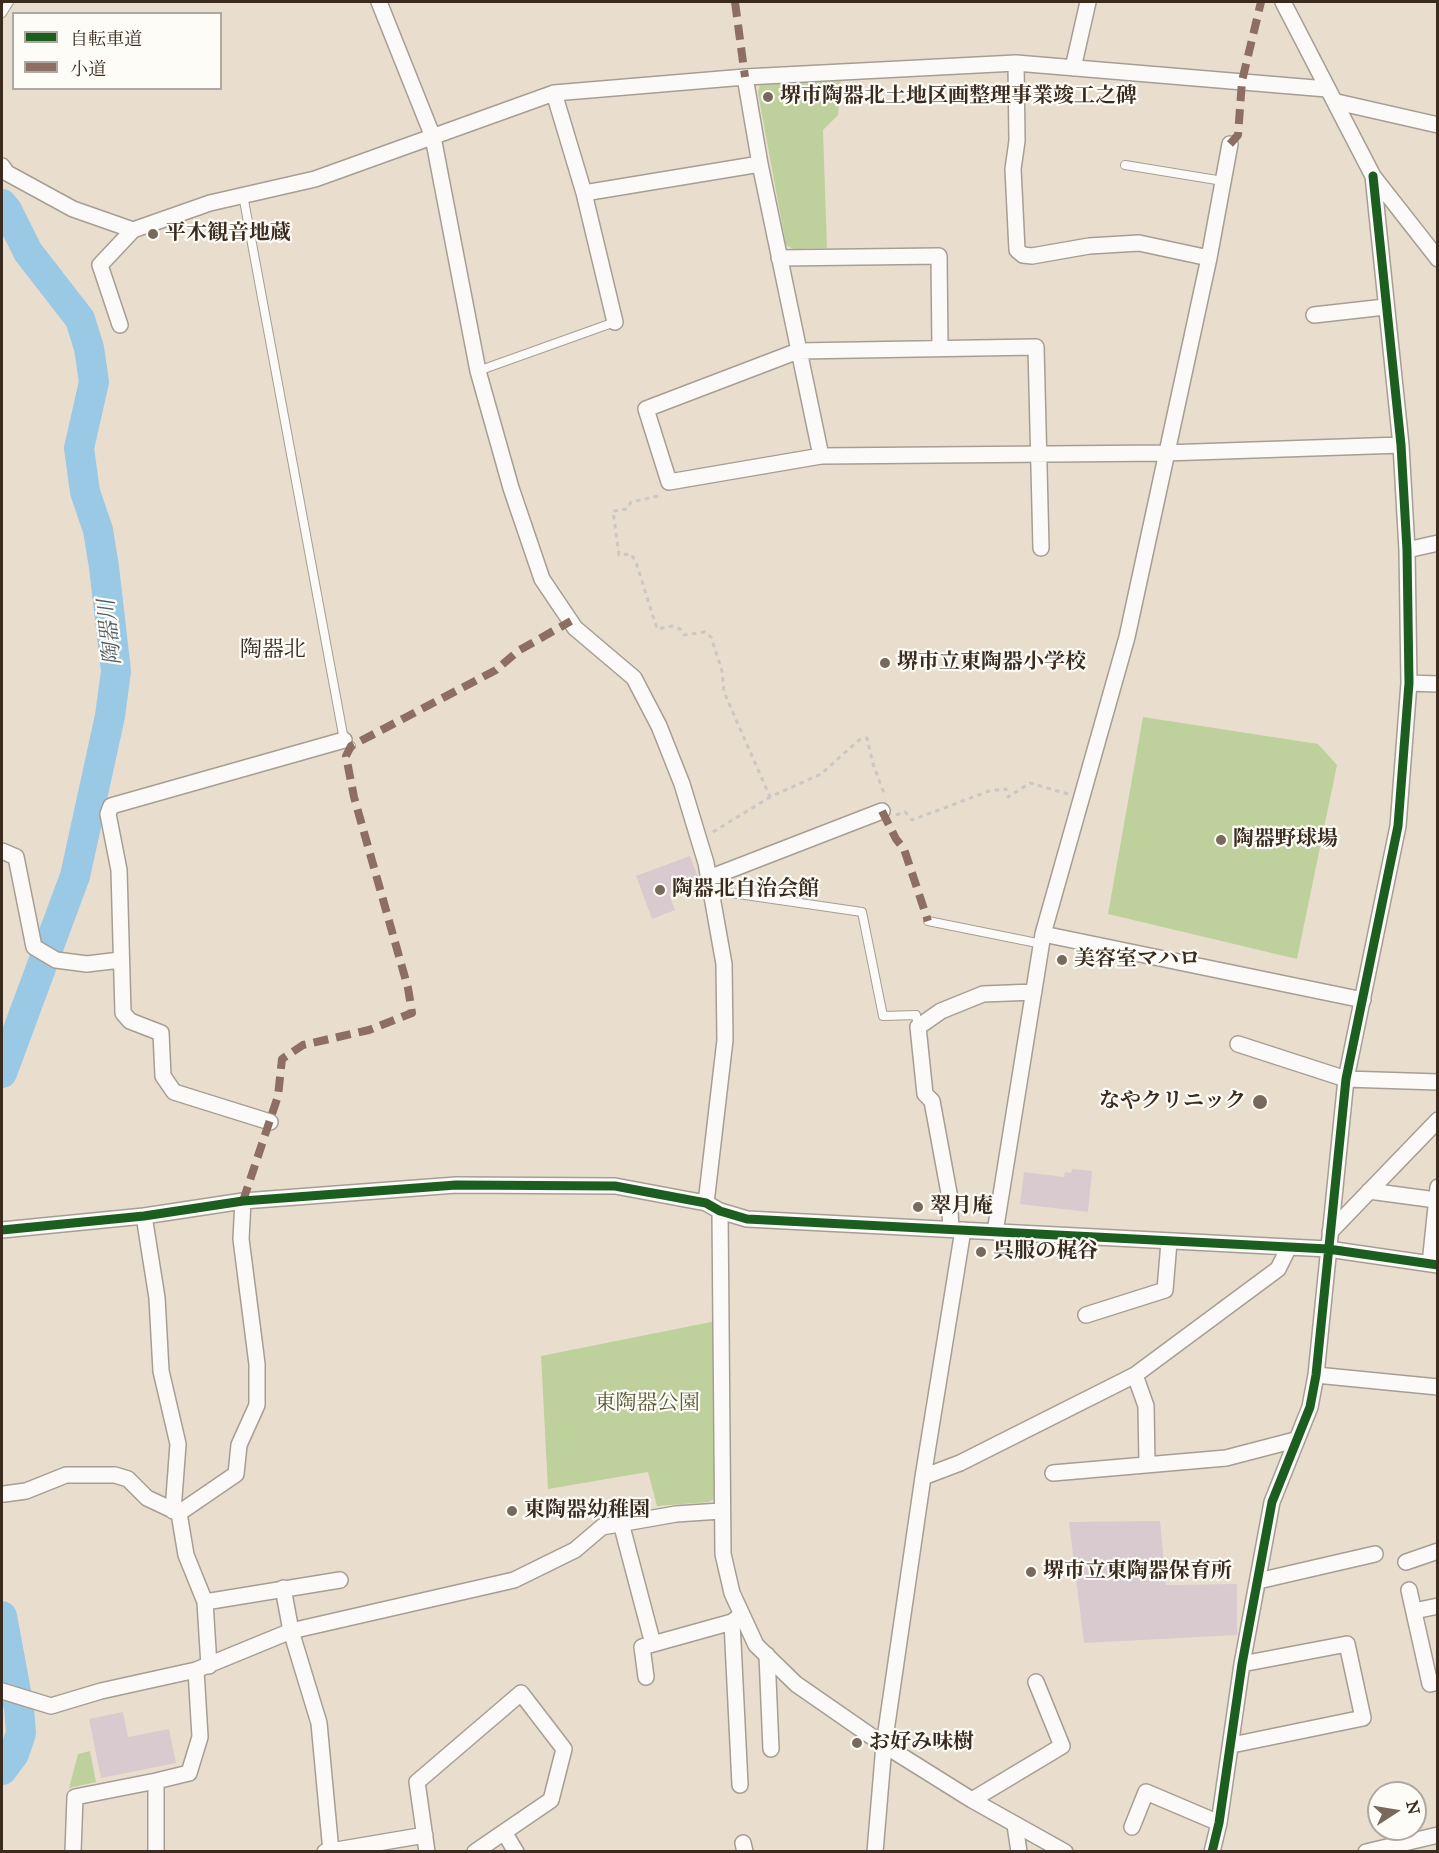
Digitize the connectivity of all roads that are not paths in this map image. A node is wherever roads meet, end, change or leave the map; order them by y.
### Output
1 (9, 2) edge
2 (379, 2) edge
3 (1088, 2) edge
4 (1283, 2) edge
5 (2, 13) edge
6 (1016, 63) junction
7 (1072, 68) junction
8 (745, 77) junction
9 (1327, 89) junction
10 (554, 93) junction
11 (1337, 102) junction
12 (1437, 125) edge
13 (433, 137) junction
14 (1230, 144) dead end
15 (760, 164) junction
16 (1125, 165) dead end
17 (2, 166) edge
18 (1373, 176) junction
19 (1223, 181) junction
20 (584, 193) junction
21 (243, 195) junction
22 (133, 230) junction
23 (779, 258) junction
24 (1209, 258) junction
25 (1437, 259) edge
26 (1385, 307) junction
27 (1314, 315) dead end
28 (615, 322) joint
29 (120, 325) dead end
30 (940, 348) junction
31 (798, 351) junction
32 (478, 371) junction
33 (1401, 445) junction
34 (1165, 453) junction
35 (1040, 454) junction
36 (821, 456) junction
37 (1437, 543) edge
38 (1041, 548) dead end
39 (1407, 550) junction
40 (1409, 683) junction
41 (1437, 684) edge
42 (347, 743) joint
43 (886, 805) road end
44 (2, 851) edge
45 (710, 884) junction
46 (928, 921) dead end
47 (1042, 939) junction
48 (120, 960) junction
49 (1034, 992) junction
50 (1363, 1000) junction
51 (918, 1027) junction
52 (1238, 1044) dead end
53 (1346, 1079) junction
54 (1437, 1082) edge
55 (1437, 1120) edge
56 (270, 1122) dead end
57 (1369, 1191) junction
58 (1437, 1193) edge
59 (243, 1201) junction
60 (706, 1203) junction
61 (720, 1212) junction
62 (144, 1216) junction
63 (957, 1229) junction
64 (7, 1230) edge
65 (995, 1232) junction
66 (1330, 1232) junction
67 (1169, 1242) junction
68 (1288, 1249) junction
69 (1328, 1250) junction
70 (1434, 1264) edge
71 (1086, 1315) dead end
72 (1135, 1375) junction
73 (1317, 1375) junction
74 (1437, 1387) edge
75 (1295, 1440) junction
76 (1148, 1464) junction
77 (1053, 1473) dead end
78 (923, 1477) junction
79 (4, 1494) dead end
80 (721, 1510) junction
81 (176, 1512) junction
82 (621, 1523) junction
83 (1437, 1551) edge
84 (1375, 1554) dead end
85 (1406, 1562) dead end
86 (340, 1580) dead end
87 (1258, 1581) junction
88 (284, 1588) junction
89 (1409, 1590) dead end
90 (205, 1602) junction
91 (1437, 1606) edge
92 (1414, 1611) junction
93 (737, 1618) junction
94 (291, 1631) junction
95 (653, 1644) junction
96 (766, 1655) junction
97 (1242, 1664) junction
98 (203, 1668) junction
99 (646, 1677) dead end
100 (1036, 1682) dead end
101 (1437, 1682) edge
102 (5, 1691) edge
103 (884, 1745) junction
104 (1232, 1745) junction
105 (771, 1749) dead end
106 (156, 1781) junction
107 (740, 1785) dead end
108 (972, 1800) junction
109 (1219, 1823) junction
110 (1015, 1825) junction
111 (1132, 1827) dead end
112 (504, 1832) junction
113 (425, 1835) junction
114 (1437, 1835) edge
115 (73, 1851) edge
116 (156, 1851) edge
117 (329, 1851) edge
118 (428, 1851) edge
119 (475, 1851) edge
120 (516, 1851) edge
121 (874, 1851) edge
122 (1019, 1851) edge
123 (1065, 1851) edge
124 (1212, 1851) edge
125 (1366, 1851) edge

1 - 5 lane
2 - 13 street
3 - 7 street
4 - 9 street
6 - 7 street
6 - 8 street
6 - 24 street
7 - 9 street
8 - 10 street
8 - 15 street
9 - 11 street
10 - 13 street
10 - 20 street
11 - 12 street
11 - 18 street
13 - 21 street
13 - 32 street
14 - 19 street
15 - 20 street
15 - 23 street
16 - 19 lane
17 - 22 street
18 - 25 street
18 - 26 street
19 - 24 street
20 - 28 street
21 - 22 street
21 - 42 lane
22 - 29 street
23 - 30 street
23 - 31 street
24 - 34 street
26 - 27 street
26 - 33 street
28 - 32 lane
30 - 31 street
30 - 35 street
31 - 36 street
31 - 36 street
32 - 45 street
33 - 34 street
33 - 39 street
34 - 35 street
34 - 47 street
35 - 36 street
35 - 38 street
37 - 39 street
39 - 40 street
40 - 41 street
40 - 50 street
42 - 48 street
43 - 45 street
44 - 48 street
45 - 51 lane
45 - 60 street
46 - 47 lane
47 - 49 street
47 - 50 street
48 - 56 street
49 - 51 street
49 - 65 street
50 - 53 street
51 - 63 street
52 - 53 street
53 - 54 street
53 - 66 street
55 - 57 street
57 - 58 street
57 - 66 street
58 - 70 street
59 - 60 street
59 - 62 street
59 - 81 street
60 - 61 street
61 - 63 street
61 - 80 street
62 - 64 street
62 - 81 street
63 - 65 street
63 - 78 street
65 - 67 street
66 - 69 street
67 - 68 street
67 - 71 street
68 - 69 street
68 - 72 street
69 - 70 street
69 - 73 street
72 - 76 street
72 - 78 street
73 - 74 street
73 - 75 street
75 - 76 street
75 - 87 street
76 - 77 street
78 - 103 street
79 - 81 street
80 - 82 street
80 - 93 street
81 - 90 street
82 - 94 street
82 - 95 street
83 - 85 street
84 - 87 street
86 - 88 street
87 - 97 street
88 - 90 street
88 - 94 street
89 - 92 street
90 - 98 street
91 - 92 street
92 - 101 street
93 - 95 street
93 - 96 street
93 - 107 street
94 - 98 street
94 - 117 street
95 - 99 street
96 - 103 street
96 - 105 street
97 - 104 street
97 - 104 street
98 - 102 street
98 - 106 street
100 - 108 street
103 - 108 street
103 - 121 street
104 - 109 street
106 - 115 street
106 - 116 street
108 - 110 street
109 - 111 street
109 - 124 street
110 - 122 street
110 - 123 street
112 - 113 street
112 - 119 street
112 - 120 street
113 - 117 street
113 - 118 street
114 - 125 street

